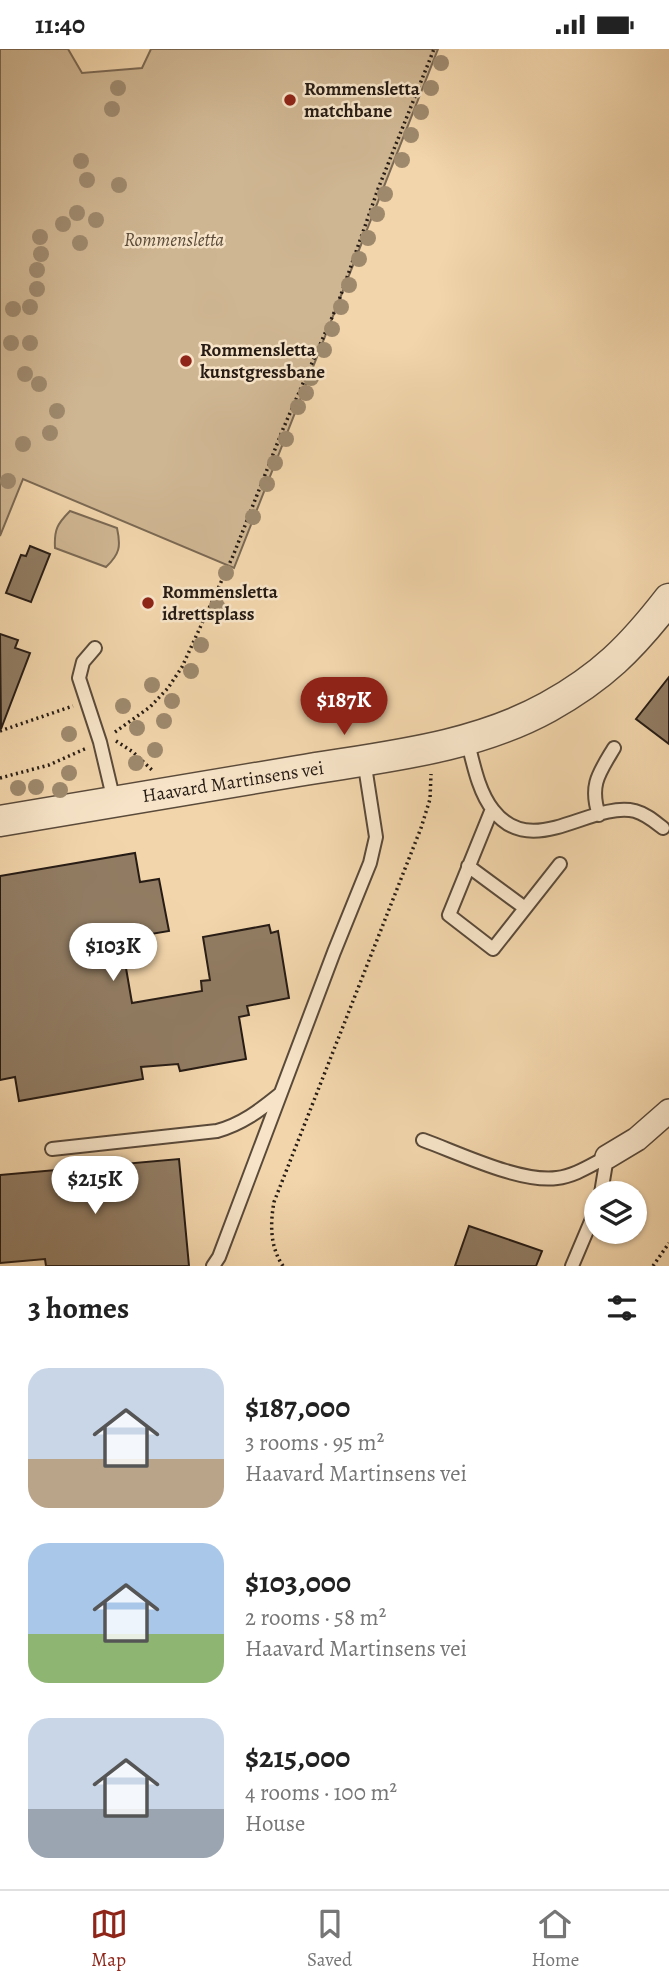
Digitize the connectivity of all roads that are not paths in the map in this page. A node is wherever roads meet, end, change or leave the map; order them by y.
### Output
1 (669, 599) edge
2 (95, 648) dead end
3 (467, 739) junction
4 (614, 748) dead end
5 (364, 760) junction
6 (114, 801) junction
7 (492, 809) junction
8 (598, 815) junction
9 (0, 821) edge
10 (663, 828) dead end
11 (560, 864) dead end
12 (468, 866) junction
13 (525, 908) junction
14 (280, 1094) junction
15 (669, 1111) edge
16 (423, 1140) dead end
17 (52, 1149) dead end
18 (607, 1157) junction
19 (603, 1181) edge
20 (584, 1238) edge
21 (214, 1266) edge
22 (572, 1266) edge

1 - 3 street, Haavard Martinsens vei
2 - 6 lane
3 - 5 street, Haavard Martinsens vei
3 - 7 lane
4 - 8 lane
5 - 6 street, Haavard Martinsens vei
5 - 14 lane
6 - 9 street, Haavard Martinsens vei
7 - 8 lane
7 - 12 lane
8 - 10 lane
11 - 13 lane
12 - 13 lane
12 - 13 lane
14 - 17 lane
14 - 21 lane
15 - 18 street
16 - 18 lane
18 - 19 lane
20 - 22 lane

